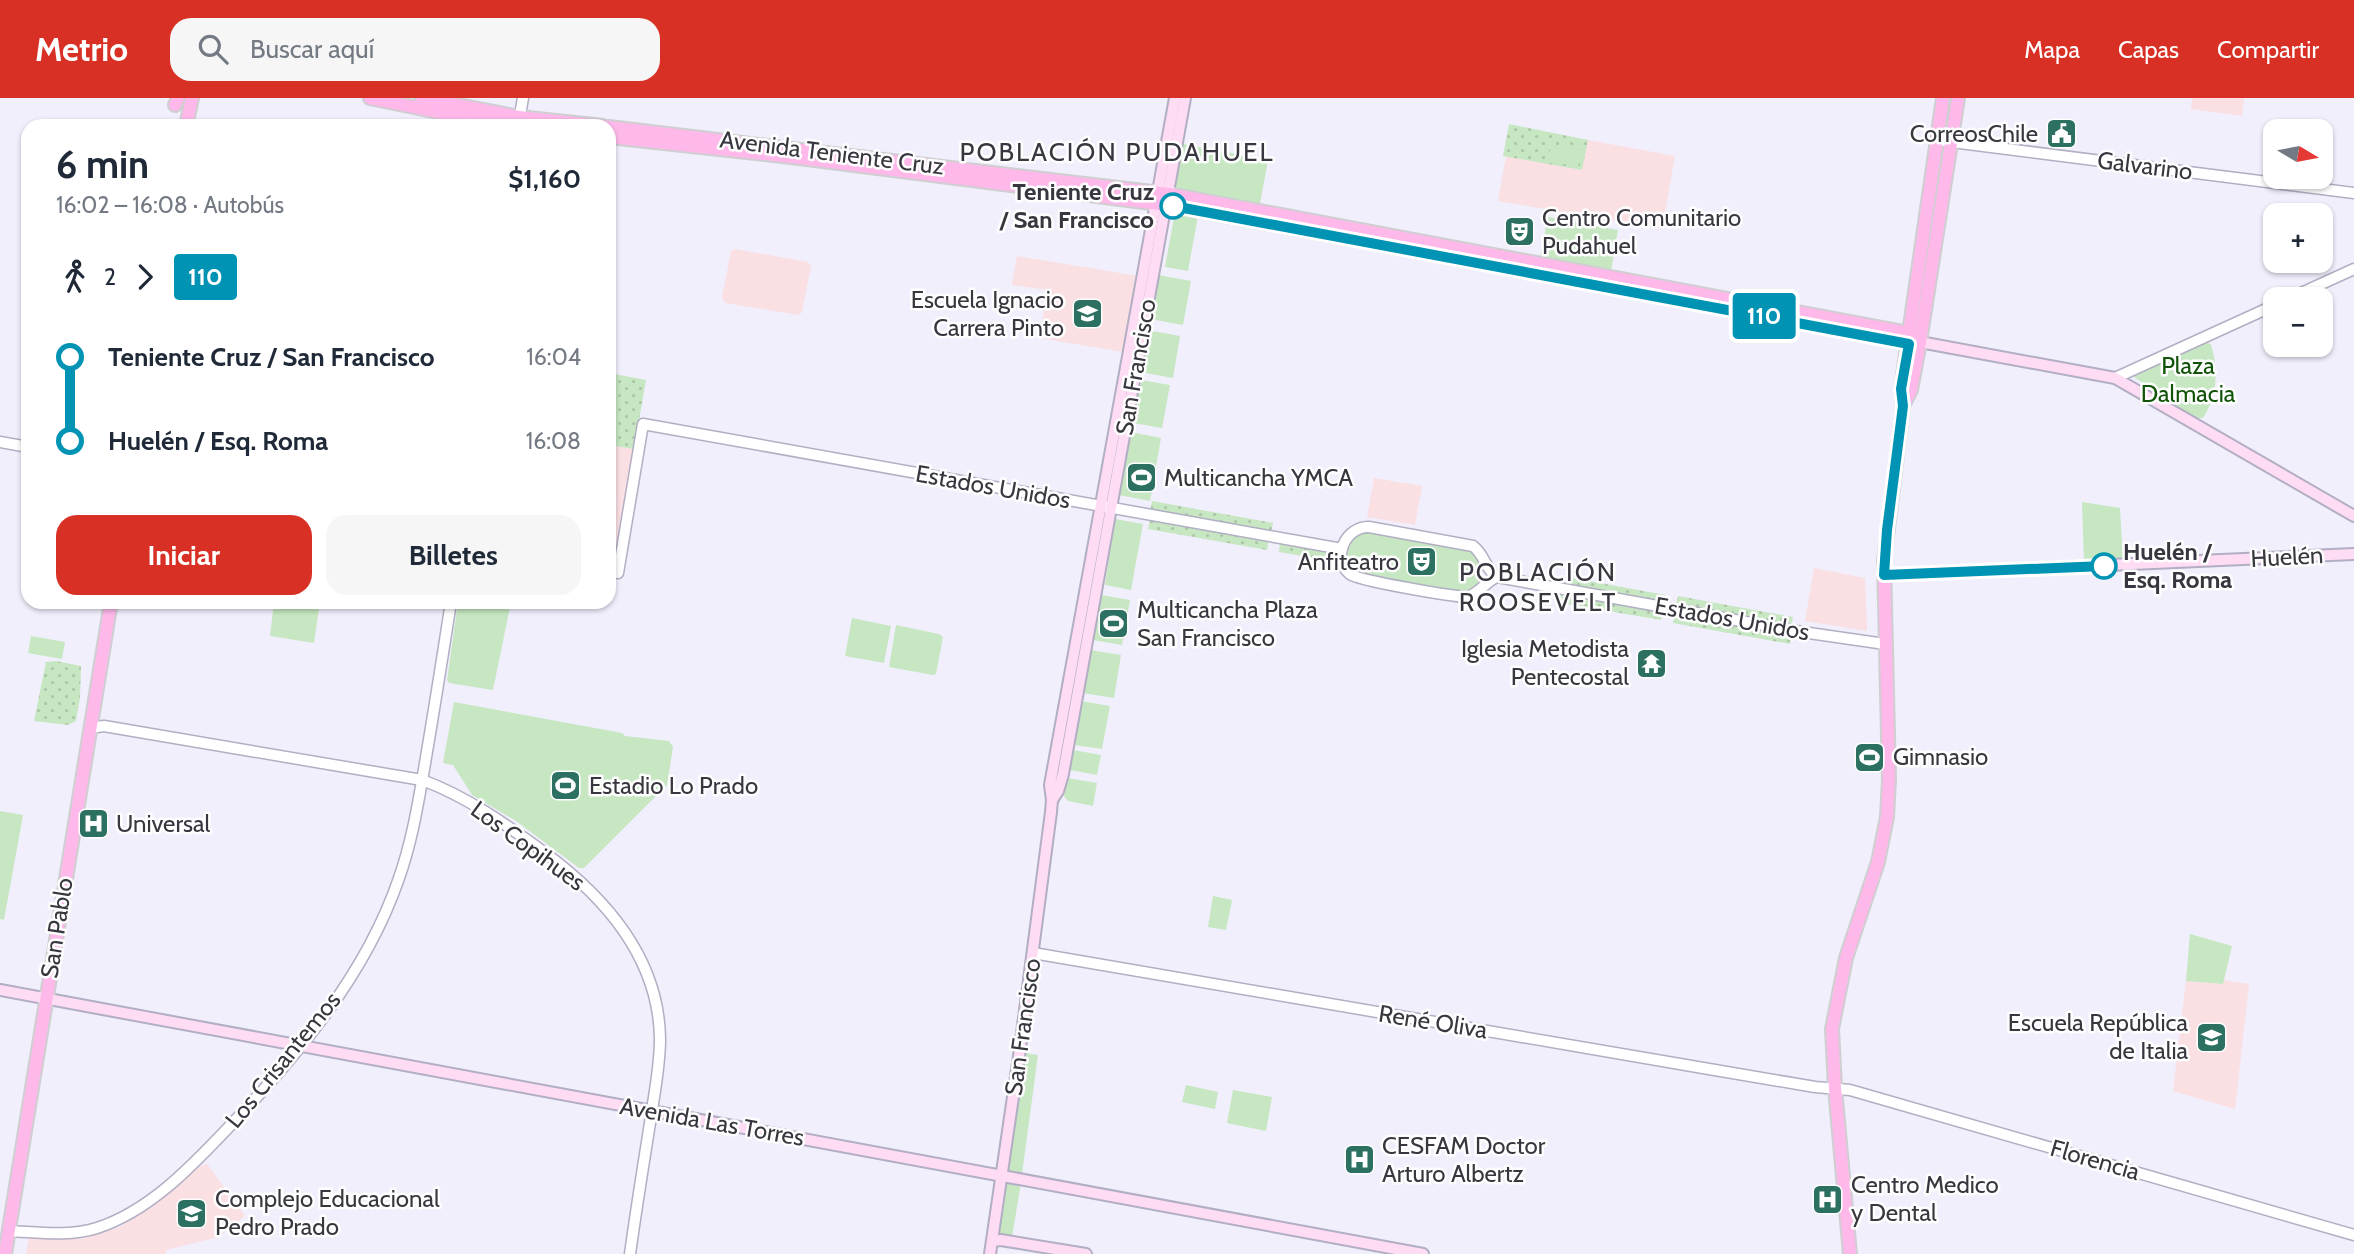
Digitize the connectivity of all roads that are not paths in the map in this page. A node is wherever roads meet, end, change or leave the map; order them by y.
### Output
1 (370, 98) edge
2 (422, 98) edge
3 (523, 98) edge
4 (1175, 98) edge
5 (1185, 98) edge
6 (1943, 98) edge
7 (1958, 98) edge
8 (472, 119) edge
9 (506, 119) edge
10 (519, 119) edge
11 (616, 128) edge
12 (616, 138) edge
13 (1936, 140) junction
14 (1951, 142) junction
15 (2354, 193) edge
16 (1162, 199) junction
17 (2354, 269) edge
18 (2314, 287) edge
19 (2263, 310) edge
20 (1913, 340) junction
21 (2115, 377) junction
22 (0, 442) edge
23 (21, 446) edge
24 (1106, 507) junction
25 (2354, 516) edge
26 (1342, 549) junction
27 (2354, 555) edge
28 (616, 557) edge
29 (1486, 563) junction
30 (1884, 575) junction
31 (1497, 577) junction
32 (1481, 587) junction
33 (110, 609) edge
34 (450, 609) edge
35 (1885, 644) junction
36 (90, 728) junction
37 (422, 780) junction
38 (1032, 953) junction
39 (0, 990) edge
40 (45, 999) junction
41 (301, 1046) junction
42 (1835, 1088) junction
43 (652, 1111) junction
44 (1003, 1176) junction
45 (8, 1231) junction
46 (2354, 1235) edge
47 (992, 1241) junction
48 (5, 1254) edge
49 (630, 1254) edge
50 (990, 1254) edge
51 (1086, 1254) edge
52 (1423, 1254) edge
53 (1850, 1254) edge

1 - 8 main road
2 - 9 main road
3 - 10 street
4 - 16 main road, San Francisco
5 - 16 main road, San Francisco
6 - 13 main road
7 - 14 main road
11 - 16 main road, Avenida Teniente Cruz
12 - 16 main road, Avenida Teniente Cruz
13 - 14 street, Galvarino
13 - 20 main road
14 - 15 street, Galvarino
14 - 20 main road
16 - 20 main road, Avenida Teniente Cruz
16 - 24 main road, San Francisco
17 - 18 street
19 - 21 street
20 - 21 main road, Avenida Teniente Cruz
20 - 30 main road
21 - 25 main road, Avenida Teniente Cruz
22 - 23 street
24 - 26 street, Estados Unidos
24 - 28 street, Estados Unidos
24 - 38 main road, San Francisco
26 - 29 street
26 - 32 street
27 - 30 main road, Huelén
29 - 31 street
29 - 32 street
30 - 35 main road
31 - 32 street
31 - 35 street, Estados Unidos
33 - 36 main road, San Pablo
34 - 37 street, Los Crisantemos
35 - 42 main road
36 - 37 street, Los Copihues
36 - 40 main road, San Pablo
37 - 41 street, Los Crisantemos
37 - 43 street, Los Copihues
38 - 42 street, René Oliva
38 - 44 main road, San Francisco
39 - 40 main road, Avenida Las Torres
40 - 41 main road, Avenida Las Torres
40 - 45 main road, San Pablo
41 - 43 main road, Avenida Las Torres
41 - 45 street, Los Crisantemos
42 - 46 street, Florencia
42 - 53 main road
43 - 44 main road, Avenida Las Torres
43 - 49 street, Los Copihues
44 - 47 main road, San Francisco
44 - 52 main road, Avenida Las Torres
45 - 48 main road, San Pablo
47 - 50 main road, San Francisco
47 - 51 main road

